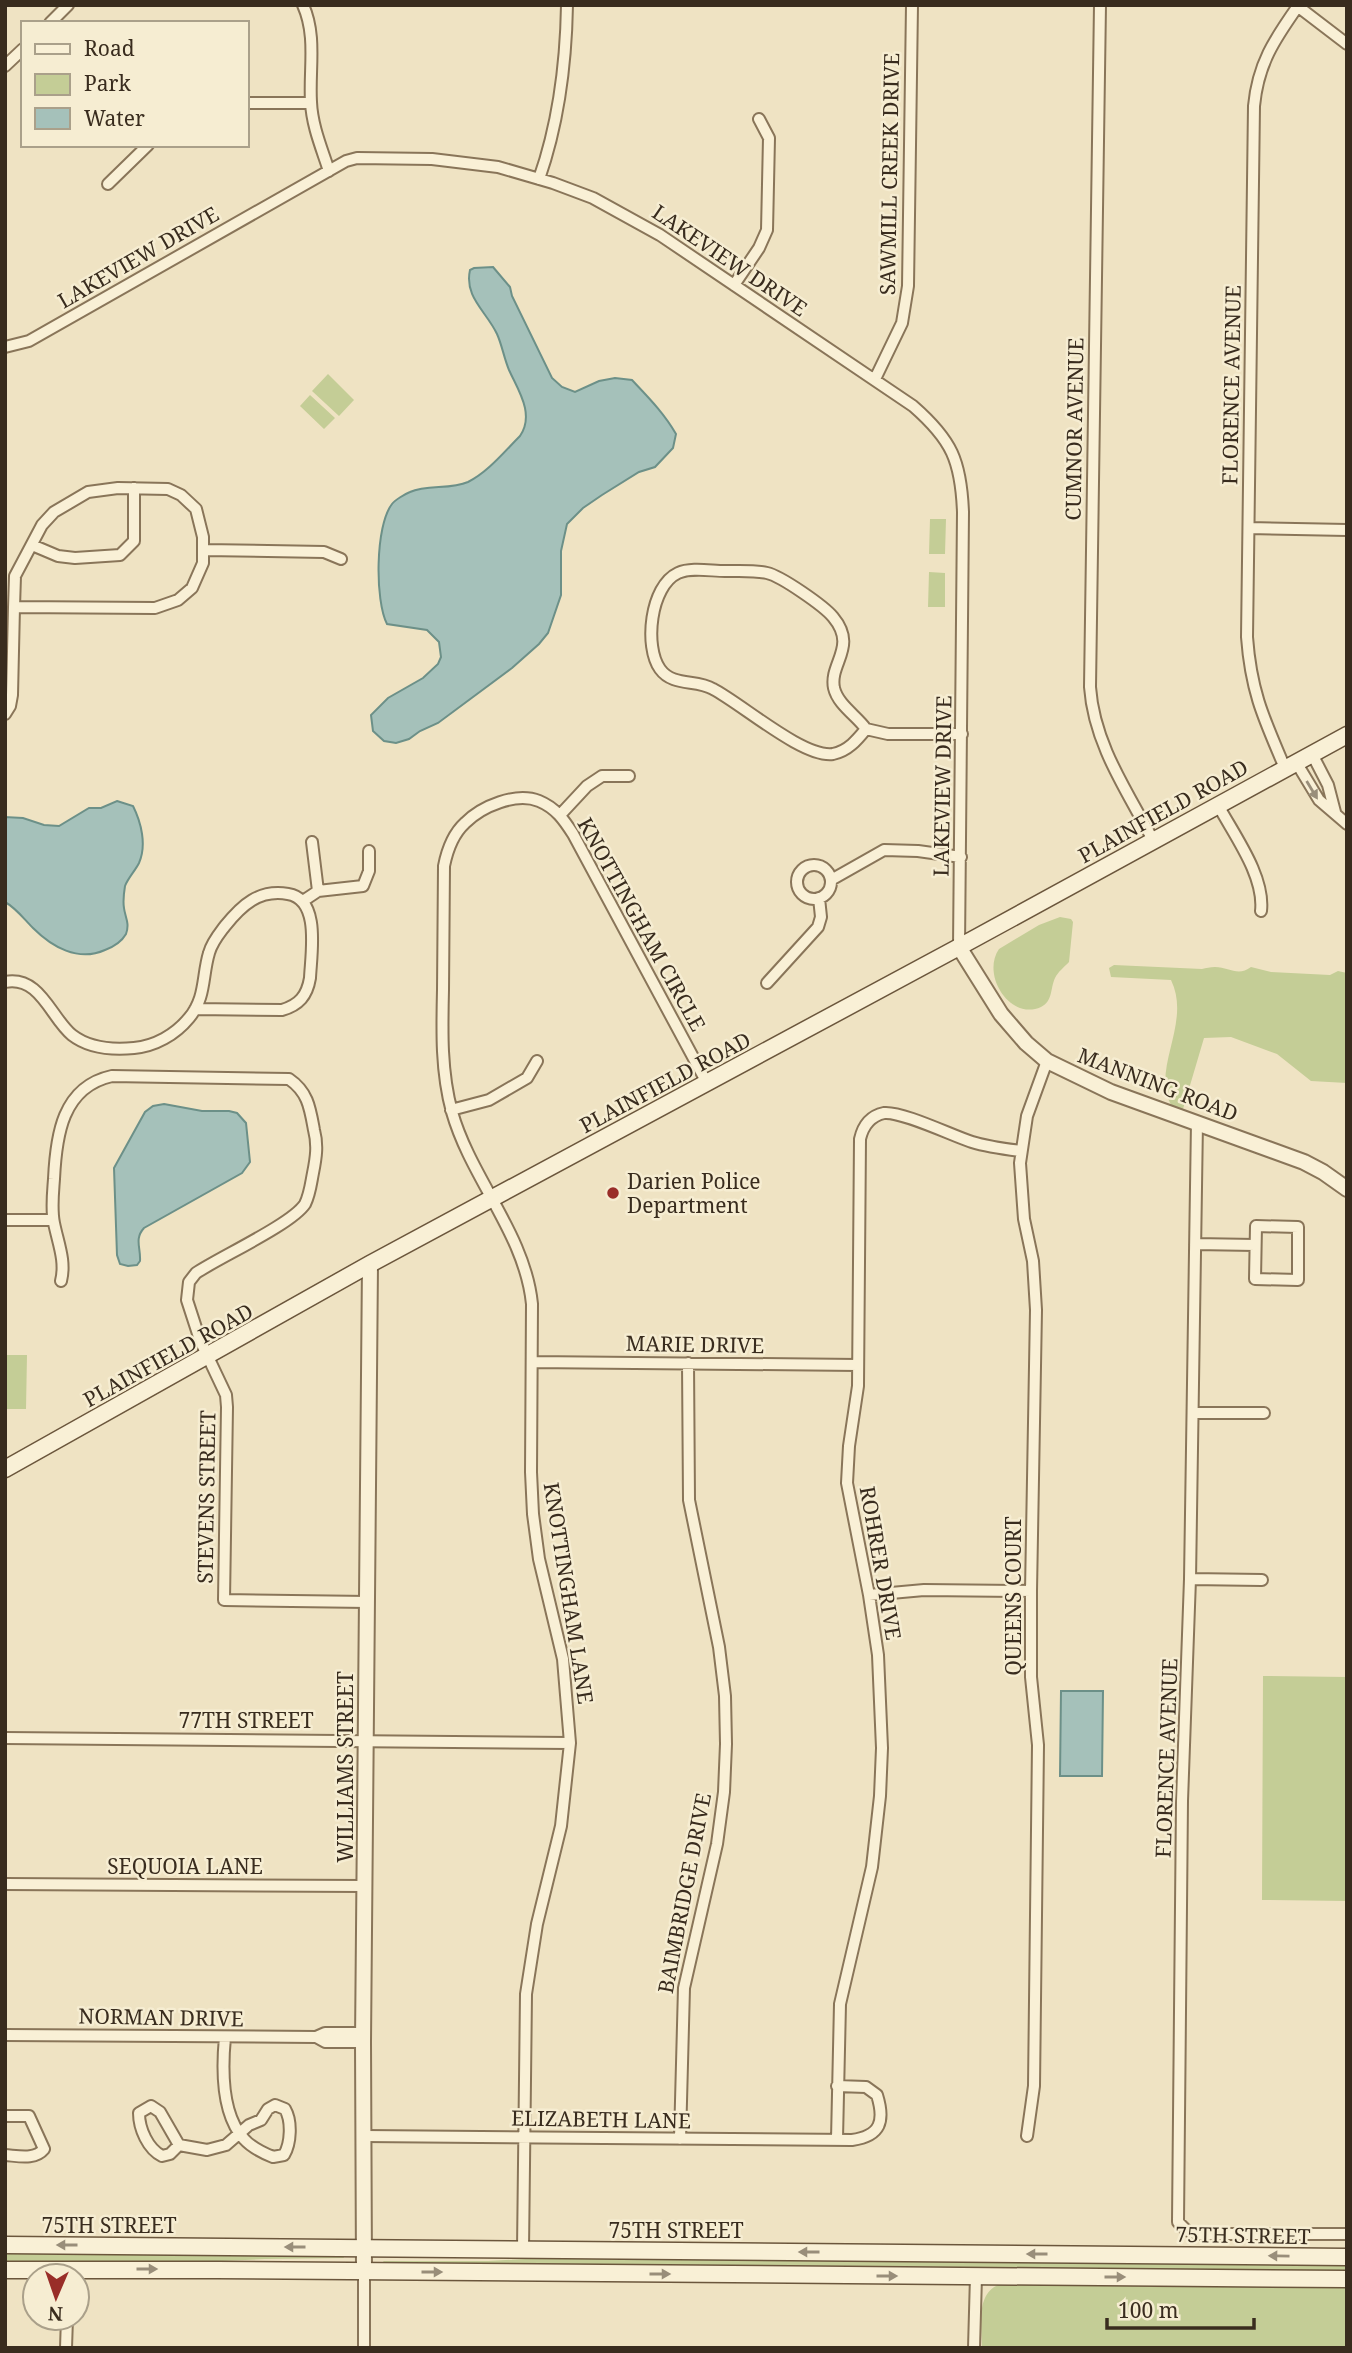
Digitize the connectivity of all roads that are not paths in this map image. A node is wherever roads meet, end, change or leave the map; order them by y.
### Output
1 (68, 5) edge
2 (303, 5) edge
3 (567, 5) edge
4 (912, 5) edge
5 (1100, 5) edge
6 (1297, 6) edge
7 (52, 21) edge
8 (1346, 41) edge
9 (21, 51) edge
10 (5, 66) edge
11 (248, 103) edge
12 (311, 103) junction
13 (759, 119) dead end
14 (146, 147) edge
15 (329, 171) junction
16 (539, 179) junction
17 (108, 184) dead end
18 (734, 285) junction
19 (5, 347) edge
20 (875, 379) junction
21 (134, 488) junction
22 (1249, 528) junction
23 (1347, 530) edge
24 (32, 545) junction
25 (204, 550) junction
26 (341, 559) dead end
27 (14, 607) junction
28 (5, 713) edge
29 (866, 729) junction
30 (962, 734) junction
31 (1347, 735) edge
32 (1312, 754) junction
33 (1290, 765) junction
34 (629, 776) dead end
35 (1217, 805) junction
36 (1335, 812) junction
37 (560, 815) junction
38 (1347, 824) edge
39 (1153, 840) junction
40 (312, 842) dead end
41 (369, 851) dead end
42 (961, 857) junction
43 (831, 880) junction
44 (318, 891) junction
45 (819, 898) junction
46 (303, 901) junction
47 (1261, 911) dead end
48 (959, 947) junction
49 (5, 982) edge
50 (768, 983) dead end
51 (195, 1009) junction
52 (537, 1060) dead end
53 (1047, 1061) junction
54 (708, 1083) junction
55 (451, 1110) junction
56 (1197, 1122) junction
57 (1021, 1151) junction
58 (1347, 1189) edge
59 (491, 1199) junction
60 (5, 1220) edge
61 (53, 1220) junction
62 (1195, 1244) junction
63 (1255, 1245) junction
64 (370, 1264) junction
65 (61, 1281) dead end
66 (209, 1356) junction
67 (532, 1362) junction
68 (688, 1363) junction
69 (858, 1366) junction
70 (1193, 1413) junction
71 (1264, 1413) dead end
72 (5, 1469) edge
73 (1190, 1579) junction
74 (1262, 1580) dead end
75 (1031, 1591) junction
76 (869, 1595) junction
77 (368, 1602) junction
78 (5, 1738) edge
79 (366, 1741) junction
80 (570, 1743) junction
81 (5, 1884) edge
82 (365, 1886) junction
83 (5, 2035) edge
84 (225, 2037) junction
85 (364, 2037) junction
86 (837, 2086) junction
87 (5, 2116) edge
88 (240, 2133) junction
89 (364, 2136) junction
90 (1027, 2136) dead end
91 (524, 2137) junction
92 (680, 2139) junction
93 (836, 2139) junction
94 (179, 2145) junction
95 (5, 2155) edge
96 (1347, 2234) edge
97 (5, 2245) edge
98 (363, 2248) junction
99 (523, 2250) junction
100 (1347, 2257) edge
101 (364, 2271) junction
102 (91, 2273) edge
103 (976, 2276) junction
104 (1347, 2279) edge
105 (364, 2348) edge
106 (974, 2348) edge

1 - 7 street
2 - 12 street
3 - 16 street
4 - 20 street, SAWMILL CREEK DRIVE
5 - 39 street, CUMNOR AVENUE
6 - 8 street
6 - 22 street, FLORENCE AVENUE
9 - 10 street
11 - 12 street
12 - 15 street
13 - 18 street
14 - 17 street
15 - 16 street, LAKEVIEW DRIVE
15 - 19 street, LAKEVIEW DRIVE
16 - 18 street, LAKEVIEW DRIVE
18 - 20 street, LAKEVIEW DRIVE
20 - 30 street, LAKEVIEW DRIVE
21 - 24 street
21 - 24 street
21 - 25 street
22 - 23 street
22 - 33 street, FLORENCE AVENUE
24 - 27 street
25 - 26 street
25 - 27 street
27 - 28 street
29 - 29 street
29 - 30 street
30 - 42 street, LAKEVIEW DRIVE
31 - 32 main road, PLAINFIELD ROAD
32 - 33 main road, PLAINFIELD ROAD
32 - 36 street
33 - 35 main road, PLAINFIELD ROAD
33 -> 36 street, FLORENCE AVENUE
34 - 37 street
35 - 39 main road, PLAINFIELD ROAD
35 - 47 street
36 - 38 street, FLORENCE AVENUE
37 - 54 street, KNOTTINGHAM CIRCLE
37 - 55 street, KNOTTINGHAM CIRCLE
39 - 48 main road, PLAINFIELD ROAD
40 - 44 street
41 - 44 street
42 - 43 street
42 - 48 street, LAKEVIEW DRIVE
43 - 45 street
43 - 45 street
44 - 46 street
45 - 50 street
46 - 51 street
46 - 51 street
48 - 53 street, MANNING ROAD
48 - 54 main road, PLAINFIELD ROAD
49 - 51 street
52 - 55 street
53 - 56 street, MANNING ROAD
53 - 57 street, QUEENS COURT
54 - 59 main road, PLAINFIELD ROAD
55 - 59 street, KNOTTINGHAM CIRCLE
56 - 58 street, MANNING ROAD
56 - 62 street, FLORENCE AVENUE
57 - 69 street, ROHRER DRIVE
57 - 75 street, QUEENS COURT
59 - 64 main road, PLAINFIELD ROAD
59 - 67 street, KNOTTINGHAM LANE
60 - 61 street
61 - 65 street, STEVENS STREET
61 - 66 street, STEVENS STREET
62 - 63 street
62 - 70 street, FLORENCE AVENUE
63 - 63 street
64 - 66 main road, PLAINFIELD ROAD
64 - 77 street, WILLIAMS STREET
66 - 72 main road, PLAINFIELD ROAD
66 - 77 street, STEVENS STREET
67 - 68 street, MARIE DRIVE
67 - 80 street, KNOTTINGHAM LANE
68 - 69 street, MARIE DRIVE
68 - 92 street, BAIMBRIDGE DRIVE
69 - 76 street, ROHRER DRIVE
70 - 71 street
70 - 73 street, FLORENCE AVENUE
73 - 74 street
73 - 96 street, FLORENCE AVENUE
75 - 76 street
75 - 90 street, QUEENS COURT
76 - 86 street, ROHRER DRIVE
77 - 79 street, WILLIAMS STREET
78 - 79 street, 77TH STREET
79 - 80 street, 77TH STREET
79 - 82 street, WILLIAMS STREET
80 - 91 street, KNOTTINGHAM LANE
81 - 82 street, SEQUOIA LANE
82 - 85 street, WILLIAMS STREET
83 - 84 street, NORMAN DRIVE
84 - 85 street, NORMAN DRIVE
84 - 88 street
85 - 89 street, WILLIAMS STREET
86 - 93 street, ROHRER DRIVE
86 - 93 street
87 - 95 street
88 - 88 street
88 - 94 street
89 - 91 street, ELIZABETH LANE
89 - 98 street, WILLIAMS STREET
91 - 92 street, ELIZABETH LANE
91 - 99 street, KNOTTINGHAM LANE
92 - 93 street, ELIZABETH LANE
94 - 94 street
98 -> 97 main road, 75TH STREET
98 - 99 main road, 75TH STREET
98 - 101 street, WILLIAMS STREET
100 -> 99 main road, 75TH STREET
102 -> 101 main road, 75TH STREET
101 -> 103 main road, 75TH STREET
101 - 105 street
103 -> 104 main road, 75TH STREET
103 - 106 street

